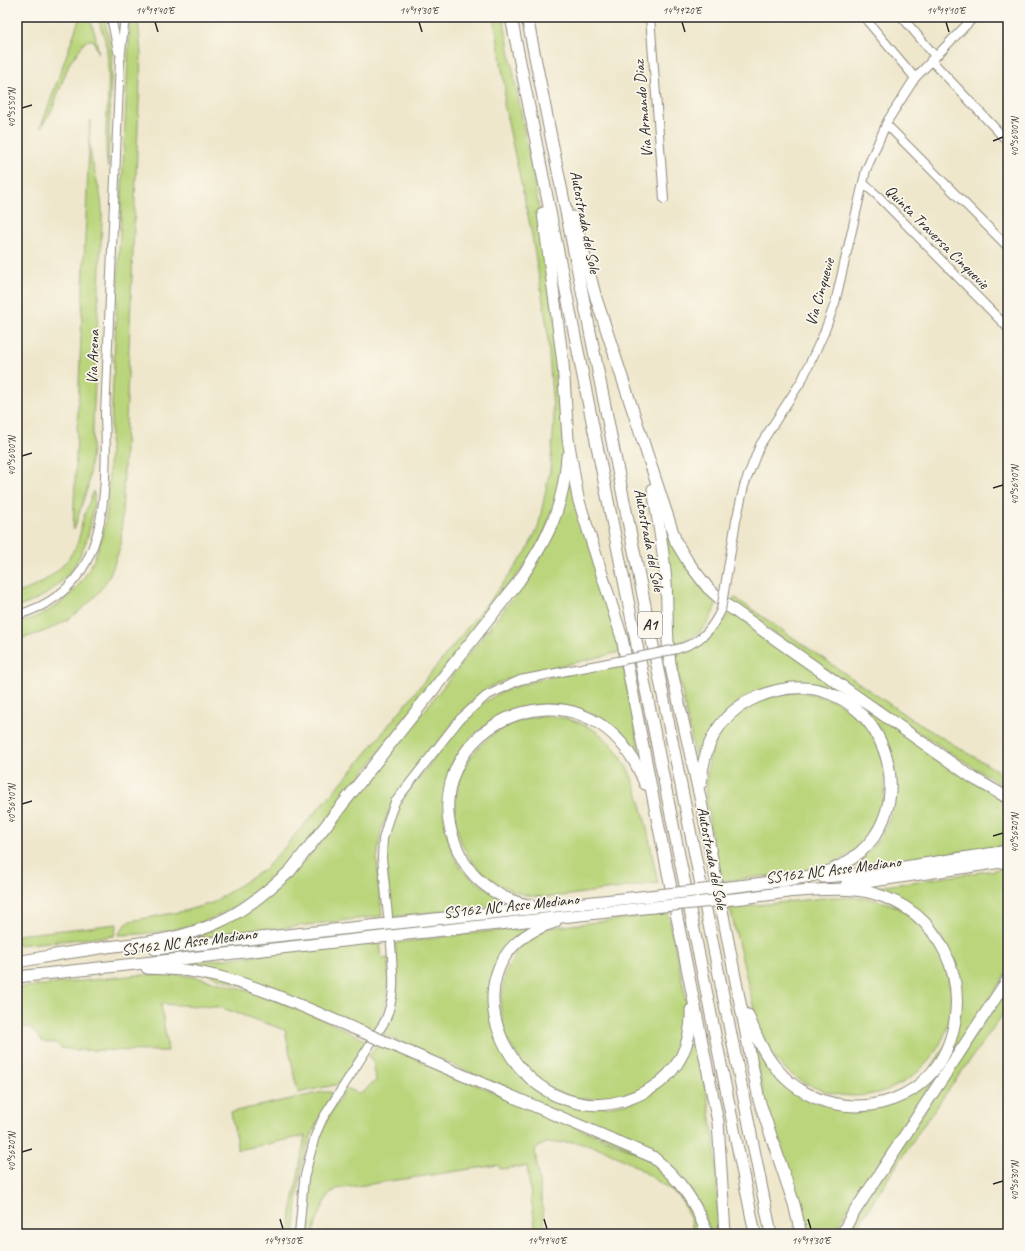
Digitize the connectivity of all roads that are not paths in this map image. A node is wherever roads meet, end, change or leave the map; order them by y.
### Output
1 (111, 17) edge
2 (125, 17) edge
3 (512, 17) edge
4 (527, 17) edge
5 (650, 17) edge
6 (864, 17) edge
7 (902, 17) edge
8 (974, 17) edge
9 (517, 46) junction
10 (933, 58) junction
11 (120, 60) junction
12 (915, 78) junction
13 (546, 111) junction
14 (886, 124) junction
15 (1008, 142) edge
16 (863, 183) junction
17 (664, 199) dead end
18 (1008, 247) edge
19 (1008, 328) edge
20 (568, 439) junction
21 (646, 451) junction
22 (17, 615) edge
23 (700, 797) junction
24 (1008, 798) edge
25 (654, 808) junction
26 (1008, 851) edge
27 (1008, 861) edge
28 (781, 887) junction
29 (547, 906) junction
30 (582, 914) junction
31 (388, 916) dead end
32 (391, 944) dead end
33 (135, 948) junction
34 (17, 963) edge
35 (138, 966) junction
36 (17, 977) edge
37 (690, 978) junction
38 (1008, 979) edge
39 (738, 989) junction
40 (299, 1234) edge
41 (707, 1234) edge
42 (725, 1234) edge
43 (755, 1234) edge
44 (771, 1234) edge
45 (801, 1234) edge
46 (842, 1234) edge

1 - 11 street, Via Arena
2 - 11 street, Via Arena
3 - 9 highway, Autostrada del Sole / A1
4 - 13 highway, Autostrada del Sole / A1
5 - 17 street, Via Armando Diaz
6 - 12 street
7 - 10 street
8 - 10 street, Via Cinquevie
9 - 20 highway
9 - 43 highway, Autostrada del Sole / A1
10 - 12 street, Via Cinquevie
10 - 15 street
11 - 22 street, Via Arena
12 - 14 street, Via Cinquevie
13 - 21 highway
13 - 44 highway, Autostrada del Sole / A1
14 - 16 street, Via Cinquevie
14 - 18 street
16 - 19 street, Quinta Traversa Cinquevie
16 - 31 street, Via Cinquevie, bridge
20 - 25 highway
20 - 33 highway
21 - 23 highway
21 - 24 highway
23 - 28 highway
23 - 39 highway
25 - 29 highway
25 - 37 highway
26 - 28 highway, SS162 NC Asse Mediano
27 - 28 highway, SS162 NC Asse Mediano
28 - 29 highway, SS162 NC Asse Mediano, bridge
28 - 30 highway, SS162 NC Asse Mediano, bridge
28 - 39 highway
29 - 33 highway, SS162 NC Asse Mediano
30 - 35 highway, SS162 NC Asse Mediano
30 - 37 highway
32 - 40 street
33 - 34 highway
35 - 36 highway, SS162 NC Asse Mediano
35 - 41 highway, bridge
37 - 42 highway
38 - 46 highway
39 - 45 highway

